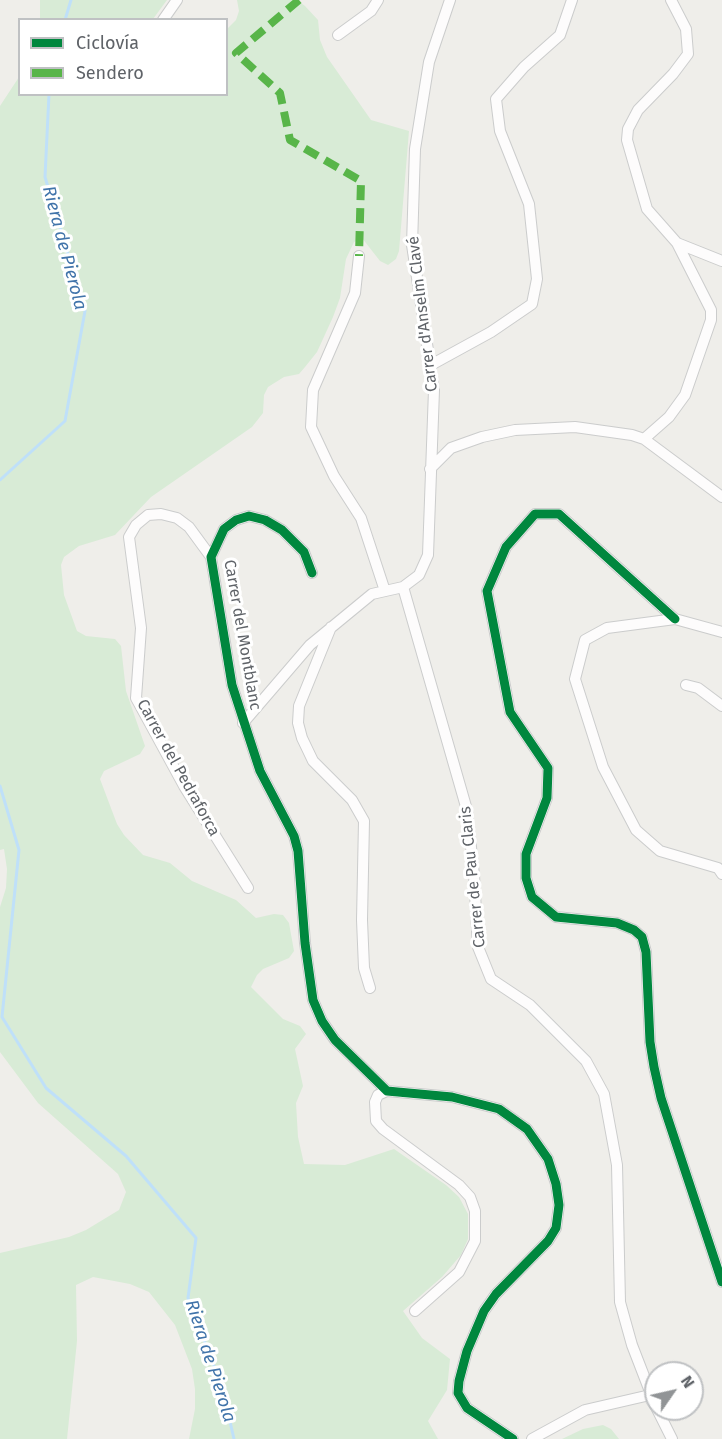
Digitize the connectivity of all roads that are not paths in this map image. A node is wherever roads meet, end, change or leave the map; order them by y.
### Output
1 (177, 0) edge
2 (378, 0) edge
3 (450, 0) edge
4 (572, 0) edge
5 (671, 0) edge
6 (164, 18) edge
7 (338, 35) dead end
8 (677, 243) junction
9 (359, 256) dead end
10 (722, 261) edge
11 (722, 306) edge
12 (711, 310) junction
13 (429, 366) junction
14 (644, 439) junction
15 (430, 469) junction
16 (722, 497) edge
17 (211, 557) junction
18 (312, 573) dead end
19 (403, 586) junction
20 (385, 591) junction
21 (675, 619) junction
22 (333, 624) junction
23 (722, 632) edge
24 (686, 685) dead end
25 (722, 706) edge
26 (243, 723) junction
27 (722, 874) edge
28 (248, 888) dead end
29 (370, 988) dead end
30 (387, 1091) junction
31 (722, 1282) edge
32 (415, 1311) dead end
33 (644, 1378) edge
34 (644, 1396) edge
35 (663, 1421) edge
36 (513, 1439) edge
37 (532, 1439) edge
38 (672, 1439) edge

1 - 6 street
2 - 7 street
3 - 13 street, Carrer d'Anselm Clavé
4 - 13 street
5 - 8 street
8 - 10 street
8 - 12 street
9 - 20 street
11 - 12 street
12 - 14 street
13 - 15 street, Carrer d'Anselm Clavé
14 - 15 street
14 - 16 street
15 - 19 street, Carrer d'Anselm Clavé
17 - 18 street, Carrer del Montblanc
17 - 26 street, Carrer del Montblanc
17 - 28 street, Carrer del Pedraforca
19 - 20 street
19 - 33 street, Carrer de Pau Claris
20 - 22 street
21 - 23 street
21 - 27 street
21 - 31 street
22 - 26 street
22 - 29 street
24 - 25 street
26 - 30 street, Carrer del Montblanc
30 - 32 street
30 - 36 street
34 - 37 street
35 - 38 street, Carrer de Pau Claris

